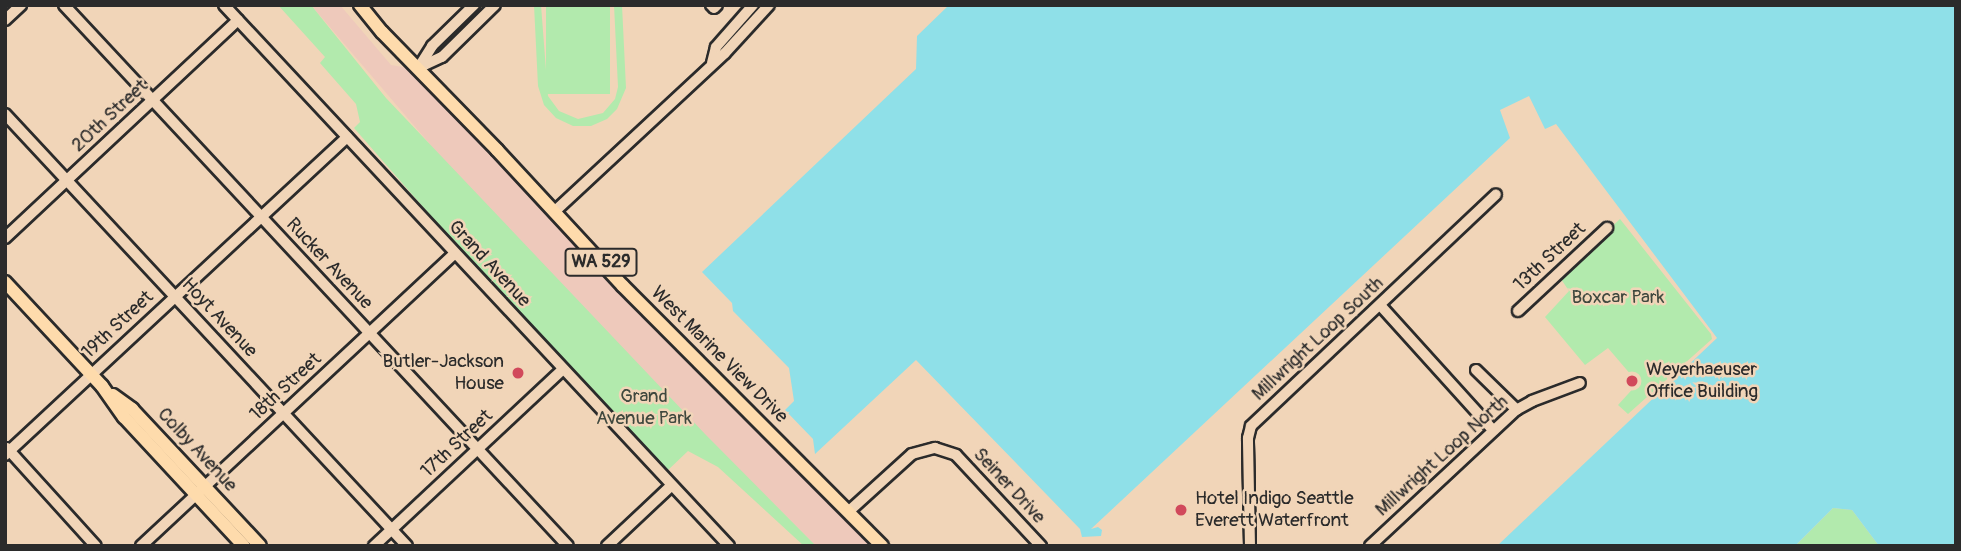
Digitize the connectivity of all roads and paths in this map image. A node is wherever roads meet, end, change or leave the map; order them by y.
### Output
1 (21, 5) edge
2 (64, 5) edge
3 (224, 5) edge
4 (360, 5) edge
5 (474, 5) edge
6 (495, 5) edge
7 (504, 5) edge
8 (711, 5) edge
9 (717, 5) edge
10 (753, 5) edge
11 (769, 5) edge
12 (482, 19) junction
13 (5, 20) edge
14 (238, 20) junction
15 (712, 64) junction
16 (418, 68) junction
17 (153, 100) junction
18 (5, 114) edge
19 (347, 137) junction
20 (66, 180) junction
21 (1496, 194) dead end
22 (554, 212) junction
23 (261, 216) junction
24 (1606, 229) dead end
25 (5, 237) edge
26 (455, 253) junction
27 (5, 282) edge
28 (175, 296) junction
29 (1380, 305) junction
30 (1518, 311) dead end
31 (370, 333) junction
32 (563, 369) junction
33 (1476, 370) dead end
34 (91, 374) junction
35 (1580, 383) dead end
36 (1517, 410) junction
37 (283, 413) junction
38 (1493, 430) junction
39 (478, 449) junction
40 (7, 450) edge
41 (671, 486) junction
42 (200, 491) junction
43 (848, 512) junction
44 (392, 529) junction
45 (96, 546) edge
46 (141, 546) edge
47 (244, 546) edge
48 (260, 546) edge
49 (374, 546) edge
50 (407, 546) edge
51 (568, 546) edge
52 (607, 546) edge
53 (729, 546) edge
54 (881, 546) edge
55 (1041, 546) edge
56 (1250, 546) edge
57 (1370, 546) edge

1 - 13 street
2 - 17 street, Rucker Avenue
3 - 14 street, Grand Avenue
4 - 16 main road, West Marine View Drive / WA 529
5 - 16 street
6 - 12 street
7 - 12 street
8 - 9 street
10 - 15 street
11 - 15 street
12 - 16 street
14 - 17 street, 20th Street
14 - 19 street, Grand Avenue
15 - 22 street
16 - 22 main road, West Marine View Drive / WA 529
17 - 20 street, 20th Street
17 - 23 street, Rucker Avenue
18 - 20 street, Hoyt Avenue
19 - 23 street, 19th Street
19 - 26 street, Grand Avenue
20 - 25 street, 20th Street
20 - 28 street, Hoyt Avenue
21 - 29 street, Millwright Loop South
22 - 43 main road, West Marine View Drive / WA 529
23 - 28 street, 19th Street
23 - 31 street, Rucker Avenue
24 - 30 street, 13th Street
26 - 31 street, 18th Street
26 - 32 street, Grand Avenue
27 - 34 main road, Colby Avenue
28 - 34 street, 19th Street
28 - 37 street, Hoyt Avenue
29 - 38 street
29 - 56 street, Millwright Loop South
31 - 37 street, 18th Street
31 - 39 street, Rucker Avenue
32 - 39 street, 17th Street
32 - 41 street, Grand Avenue
33 - 36 street
34 - 40 street, 19th Street
34 - 42 main road, Colby Avenue
35 - 36 street, Millwright Loop North
36 - 38 street, Millwright Loop North
37 - 42 street, 18th Street
37 - 44 street, Hoyt Avenue
38 - 57 street, Millwright Loop North
39 - 44 street, 17th Street
39 - 51 street, Rucker Avenue
40 - 45 street
41 - 52 street
41 - 53 street, Grand Avenue
42 - 46 street, 18th Street
42 - 47 main road, Colby Avenue
42 - 48 main road, Colby Avenue
43 - 54 main road, West Marine View Drive / WA 529
43 - 55 street, Seiner Drive
44 - 49 street, 17th Street
44 - 50 street, Hoyt Avenue

